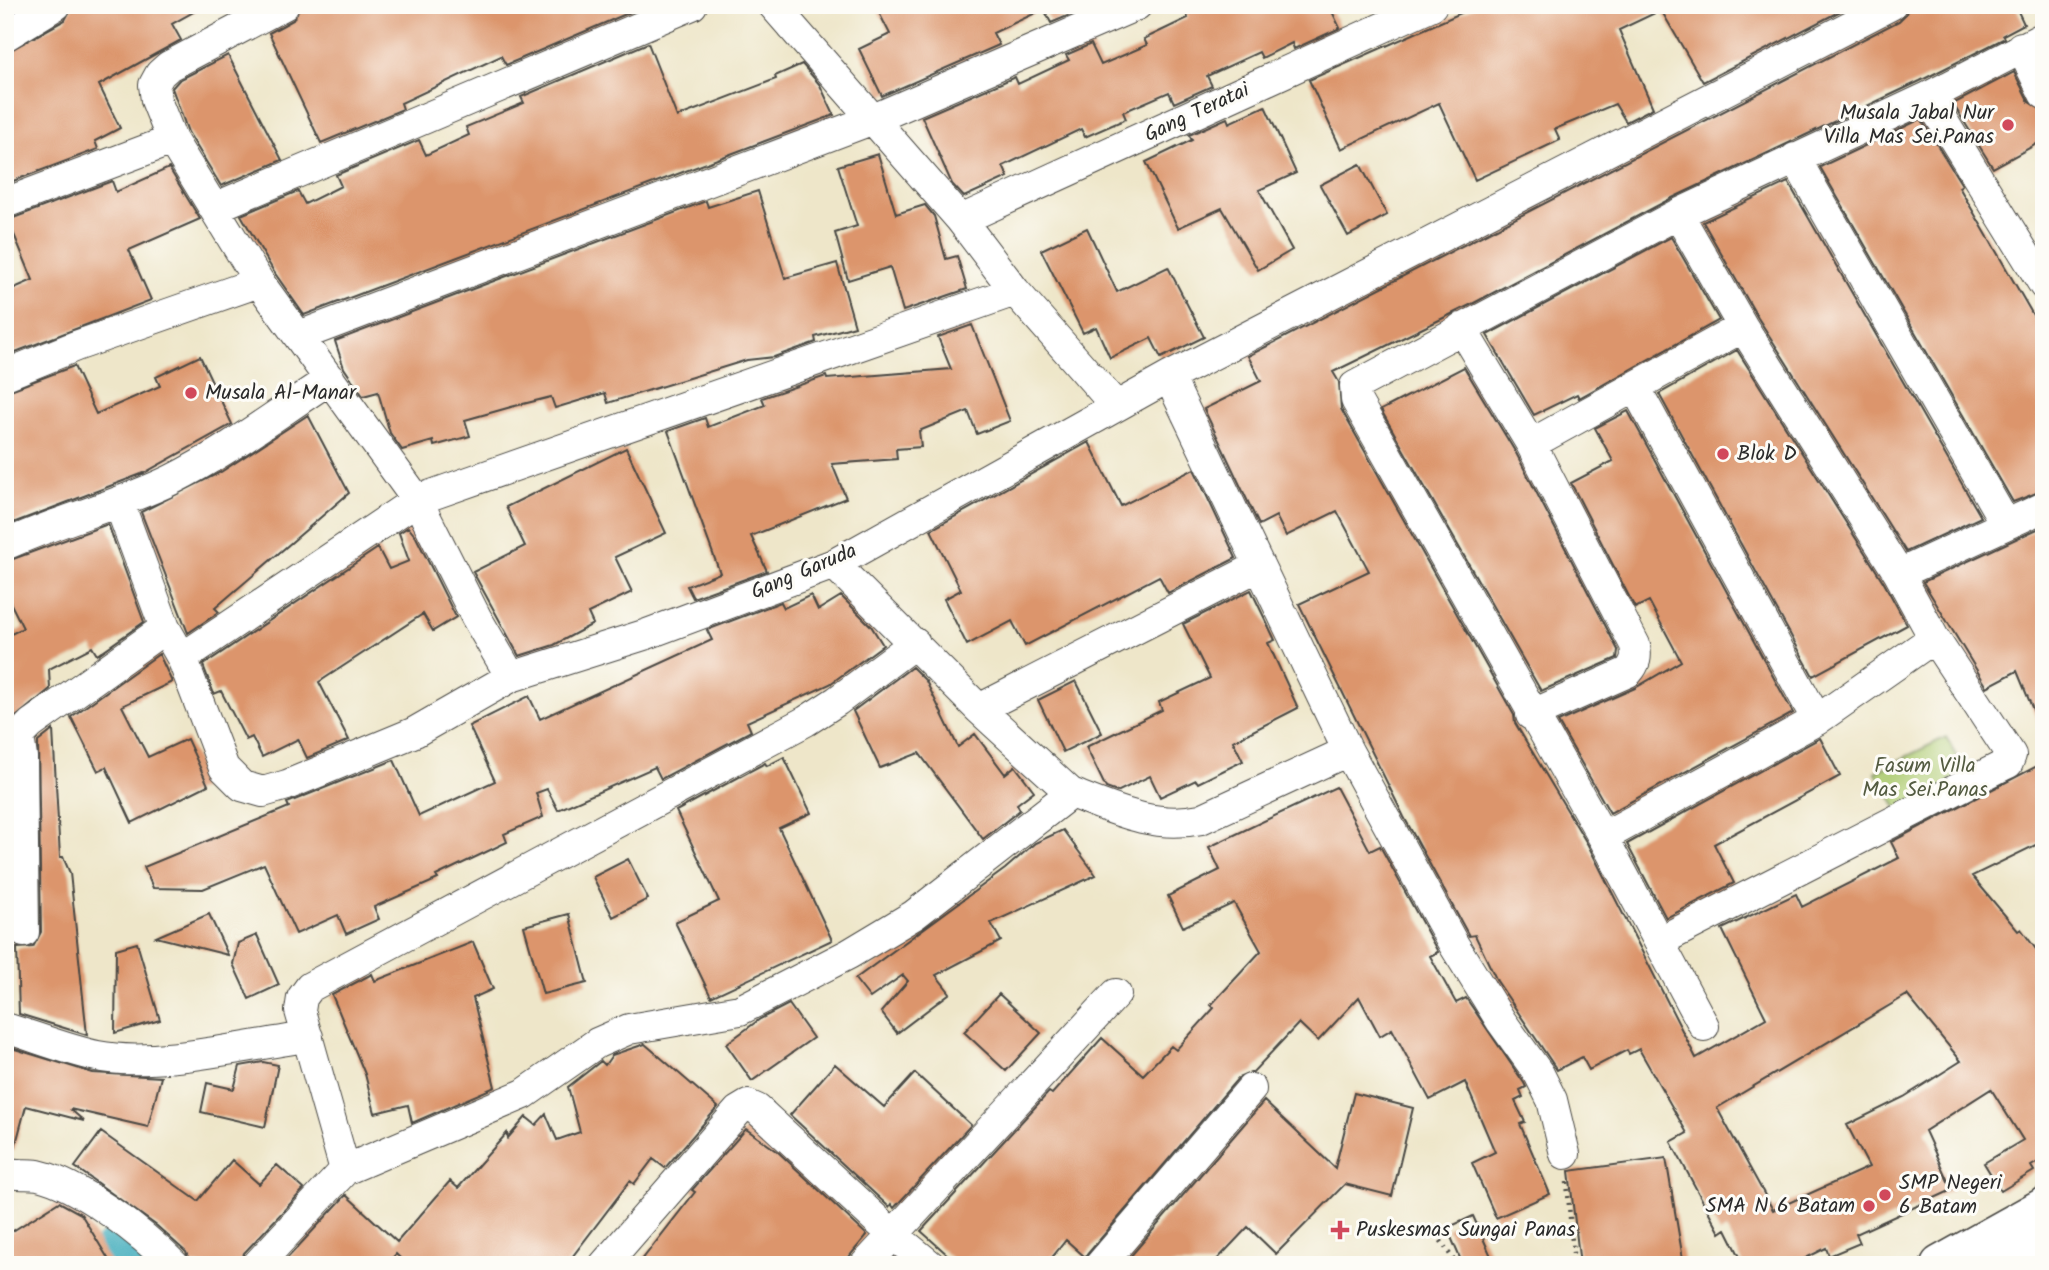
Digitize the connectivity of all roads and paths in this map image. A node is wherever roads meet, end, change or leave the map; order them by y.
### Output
1 (55, 5) edge
2 (284, 5) edge
3 (692, 5) edge
4 (773, 5) edge
5 (1137, 5) edge
6 (1432, 5) edge
7 (1891, 5) edge
8 (1853, 14) edge
9 (5, 36) edge
10 (2033, 42) edge
11 (2044, 94) edge
12 (1928, 97) junction
13 (871, 120) junction
14 (172, 140) junction
15 (1795, 158) junction
16 (5, 203) edge
17 (214, 208) junction
18 (1678, 214) junction
19 (961, 220) junction
20 (259, 282) junction
21 (2044, 285) edge
22 (1015, 291) junction
23 (1743, 327) junction
24 (1461, 328) junction
25 (299, 336) junction
26 (5, 375) edge
27 (1169, 377) junction
28 (330, 379) junction
29 (1635, 387) junction
30 (1116, 406) junction
31 (1531, 444) junction
32 (417, 500) junction
33 (120, 503) junction
34 (2044, 507) edge
35 (2005, 523) junction
36 (5, 545) edge
37 (834, 564) junction
38 (1259, 566) junction
39 (1899, 574) junction
40 (165, 628) junction
41 (1934, 638) junction
42 (915, 643) junction
43 (181, 658) junction
44 (511, 677) junction
45 (979, 709) junction
46 (1531, 715) junction
47 (1817, 720) junction
48 (1348, 751) junction
49 (1071, 793) junction
50 (1602, 837) junction
51 (24, 932) dead end
52 (1660, 941) junction
53 (1116, 994) dead end
54 (1704, 1026) dead end
55 (9, 1029) dead end
56 (308, 1037) junction
57 (1251, 1089) dead end
58 (1565, 1154) joint
59 (345, 1170) junction
60 (5, 1172) edge
61 (37, 1175) junction
62 (5, 1196) edge
63 (2044, 1207) edge
64 (891, 1233) junction
65 (1437, 1235) dead end
66 (2044, 1242) edge
67 (168, 1259) edge
68 (257, 1265) edge
69 (604, 1265) edge
70 (865, 1265) edge
71 (930, 1265) edge
72 (1100, 1265) edge
73 (1457, 1265) edge
74 (1574, 1265) edge
75 (1940, 1265) edge
76 (2006, 1265) edge

1 - 9 street
2 - 14 street
3 - 17 street
4 - 13 street
5 - 13 street
6 - 19 street, Gang Teratai
7 - 8 street, Gang Garuda
8 - 27 street, Gang Garuda
10 - 11 street
10 - 12 street
12 - 15 street
12 - 21 street
13 - 19 street
13 - 25 street
14 - 16 street
14 - 17 street
15 - 18 street
15 - 35 street
17 - 20 street
18 - 23 street
18 - 24 street
19 - 22 street
20 - 25 street
20 - 26 street
22 - 30 street
22 - 32 street
23 - 29 street
23 - 39 street
24 - 31 street
24 - 46 street
25 - 28 street
27 - 30 street, Gang Garuda
27 - 38 street
28 - 32 street
28 - 33 street
29 - 31 street
29 - 47 street
30 - 37 street, Gang Garuda
31 - 46 street
32 - 43 street
32 - 44 street
33 - 36 street
33 - 40 street, Gang Garuda
34 - 35 street
35 - 39 street
37 - 42 street
37 - 44 street, Gang Garuda
38 - 45 street
38 - 48 street
39 - 41 street
40 - 43 street, Gang Garuda
40 - 51 street
41 - 47 street
41 - 52 street
42 - 45 street
42 - 56 street
43 - 44 street, Gang Garuda
45 - 49 street
46 - 50 street
47 - 50 street
48 - 49 street
48 - 58 street
49 - 59 street
50 - 52 street
52 - 54 street
53 - 64 street
55 - 56 street
56 - 59 street
57 - 72 street
58 - 74 path
59 - 68 street
60 - 61 street
61 - 62 street
61 - 67 street
63 - 75 main road
64 - 69 street
64 - 70 street
64 - 71 street
65 - 73 path
66 - 76 main road

